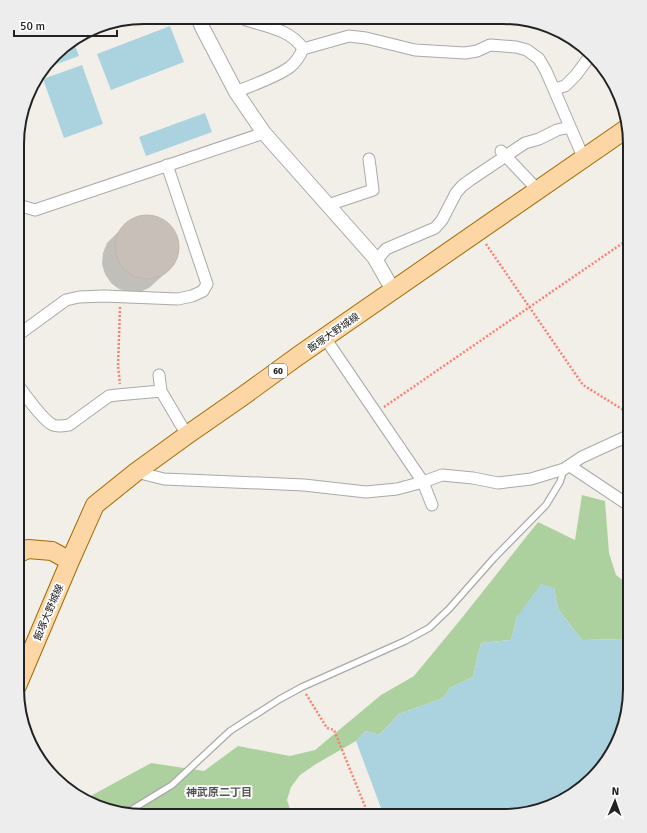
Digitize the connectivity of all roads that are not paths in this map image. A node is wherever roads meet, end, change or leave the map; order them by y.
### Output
1 (201, 24) edge
2 (258, 24) edge
3 (303, 49) junction
4 (587, 59) edge
5 (554, 89) junction
6 (236, 92) junction
7 (570, 127) junction
8 (622, 132) edge
9 (264, 133) junction
10 (503, 154) junction
11 (369, 159) dead end
12 (584, 159) junction
13 (167, 165) junction
14 (537, 191) junction
15 (328, 205) junction
16 (24, 207) edge
17 (376, 260) junction
18 (393, 290) junction
19 (24, 331) edge
20 (325, 338) junction
21 (159, 375) dead end
22 (161, 391) junction
23 (24, 393) edge
24 (187, 435) junction
25 (623, 438) edge
26 (567, 467) junction
27 (136, 472) junction
28 (423, 482) junction
29 (623, 502) edge
30 (432, 504) dead end
31 (24, 551) edge
32 (70, 561) junction
33 (24, 669) edge
34 (133, 809) edge

1 - 6 street
2 - 3 street
3 - 5 street
3 - 6 street
4 - 5 street
5 - 7 street
6 - 9 street
7 - 10 street
7 - 12 street
8 - 12 main road, 飯塚大野城線 / 60
9 - 13 street
9 - 15 street
10 - 14 street
10 - 17 street
11 - 15 street
12 - 14 main road, 飯塚大野城線 / 60
13 - 16 street
13 - 19 street
14 - 18 main road, 飯塚大野城線 / 60
15 - 17 street
17 - 18 street
18 - 20 main road, 飯塚大野城線 / 60
20 - 24 main road, 飯塚大野城線 / 60
20 - 28 street
21 - 22 street
22 - 23 street
22 - 24 street
24 - 27 main road, 飯塚大野城線 / 60
25 - 26 street
26 - 28 street
26 - 29 street
26 - 34 lane
27 - 28 street
27 - 32 main road, 飯塚大野城線 / 60
28 - 30 street
31 - 32 main road
32 - 33 main road, 飯塚大野城線 / 60

